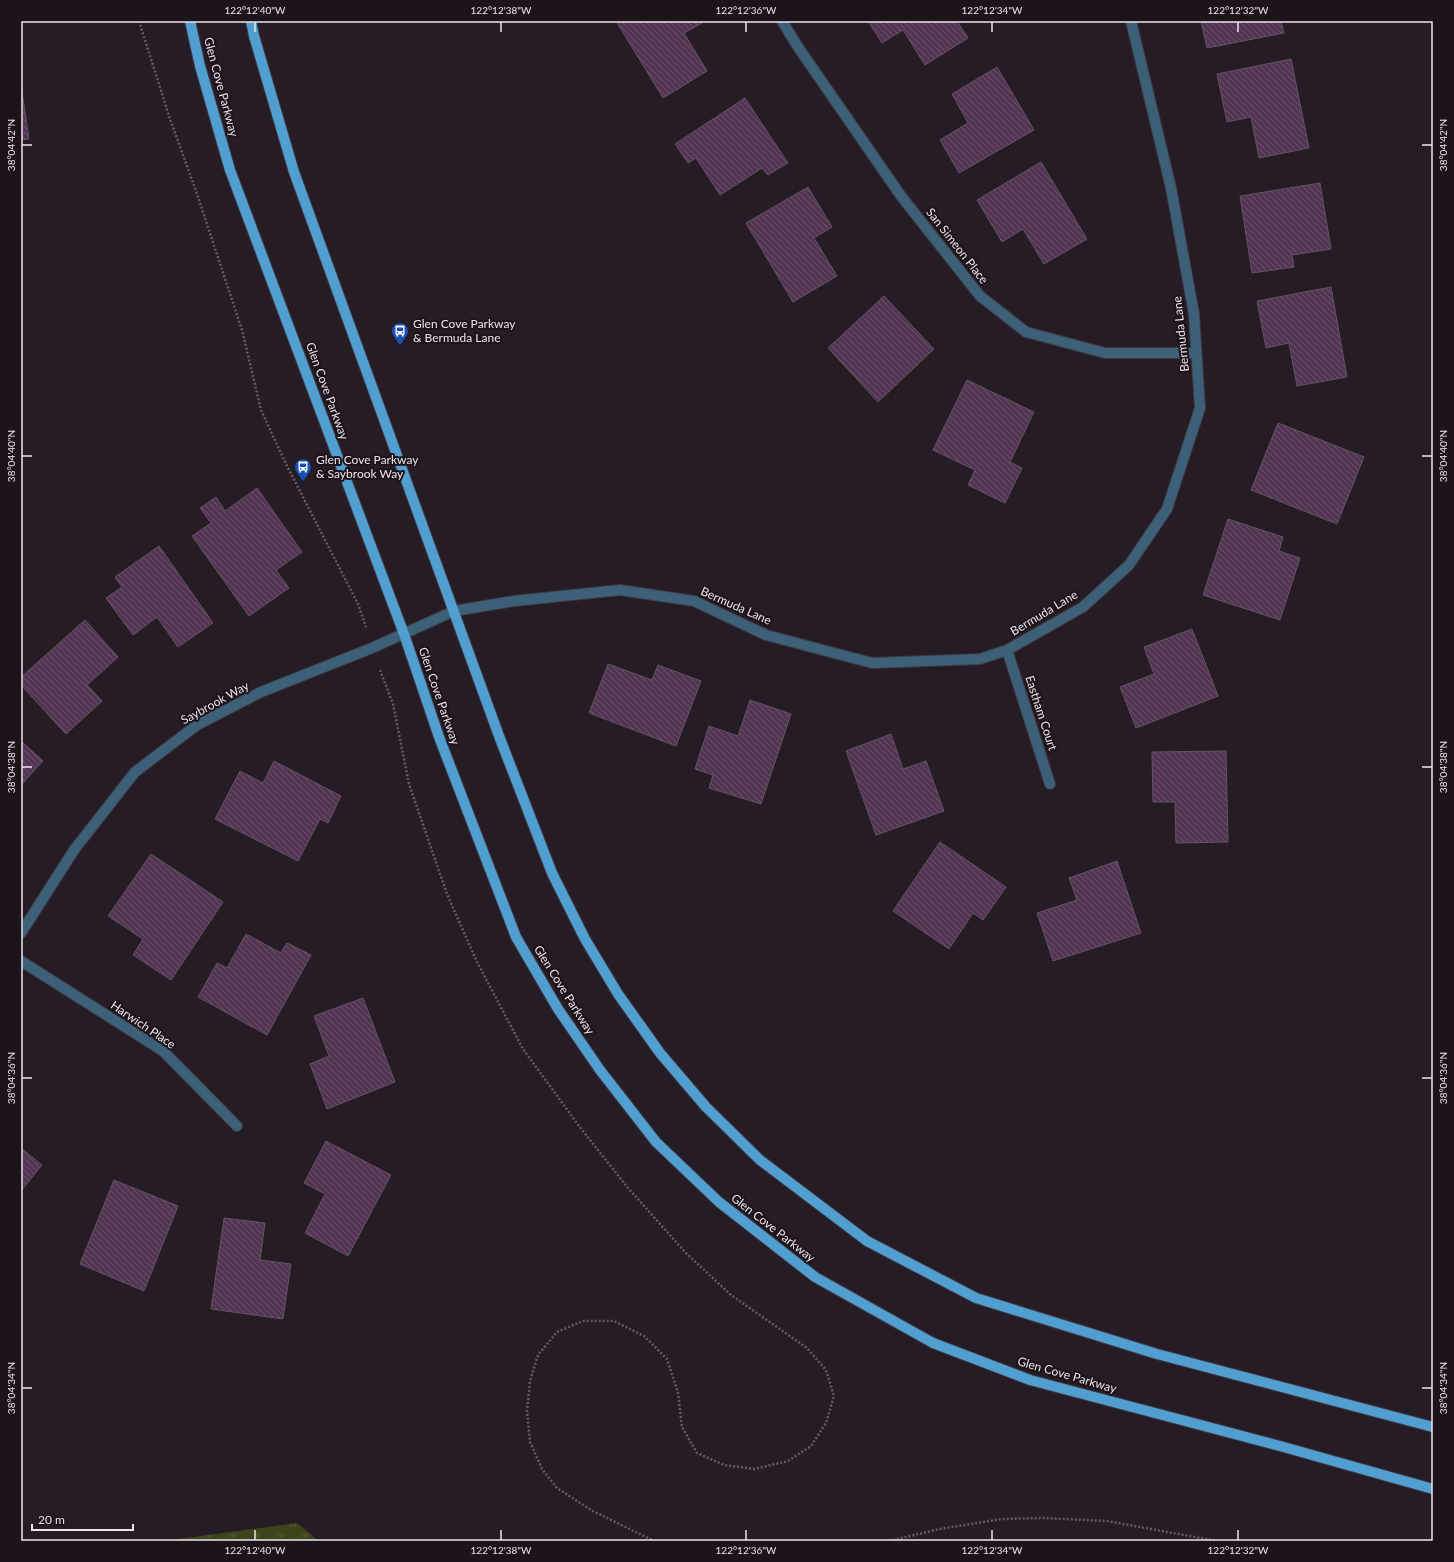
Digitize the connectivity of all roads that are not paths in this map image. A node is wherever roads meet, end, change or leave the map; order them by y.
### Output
1 (190, 21) edge
2 (251, 21) edge
3 (782, 21) edge
4 (1131, 21) edge
5 (1196, 353) junction
6 (454, 611) junction
7 (404, 634) junction
8 (1007, 650) junction
9 (1050, 784) dead end
10 (21, 933) edge
11 (21, 961) edge
12 (237, 1126) dead end
13 (1433, 1427) edge
14 (1433, 1489) edge

1 - 7 main road, Glen Cove Parkway
2 - 6 main road
3 - 5 street, San Simeon Place
4 - 5 street, Bermuda Lane
5 - 8 street, Bermuda Lane
6 - 7 street, Saybrook Way
6 - 8 street, Bermuda Lane
6 - 13 main road
7 - 10 street, Saybrook Way
7 - 14 main road, Glen Cove Parkway
8 - 9 street, Eastham Court
11 - 12 street, Harwich Place

